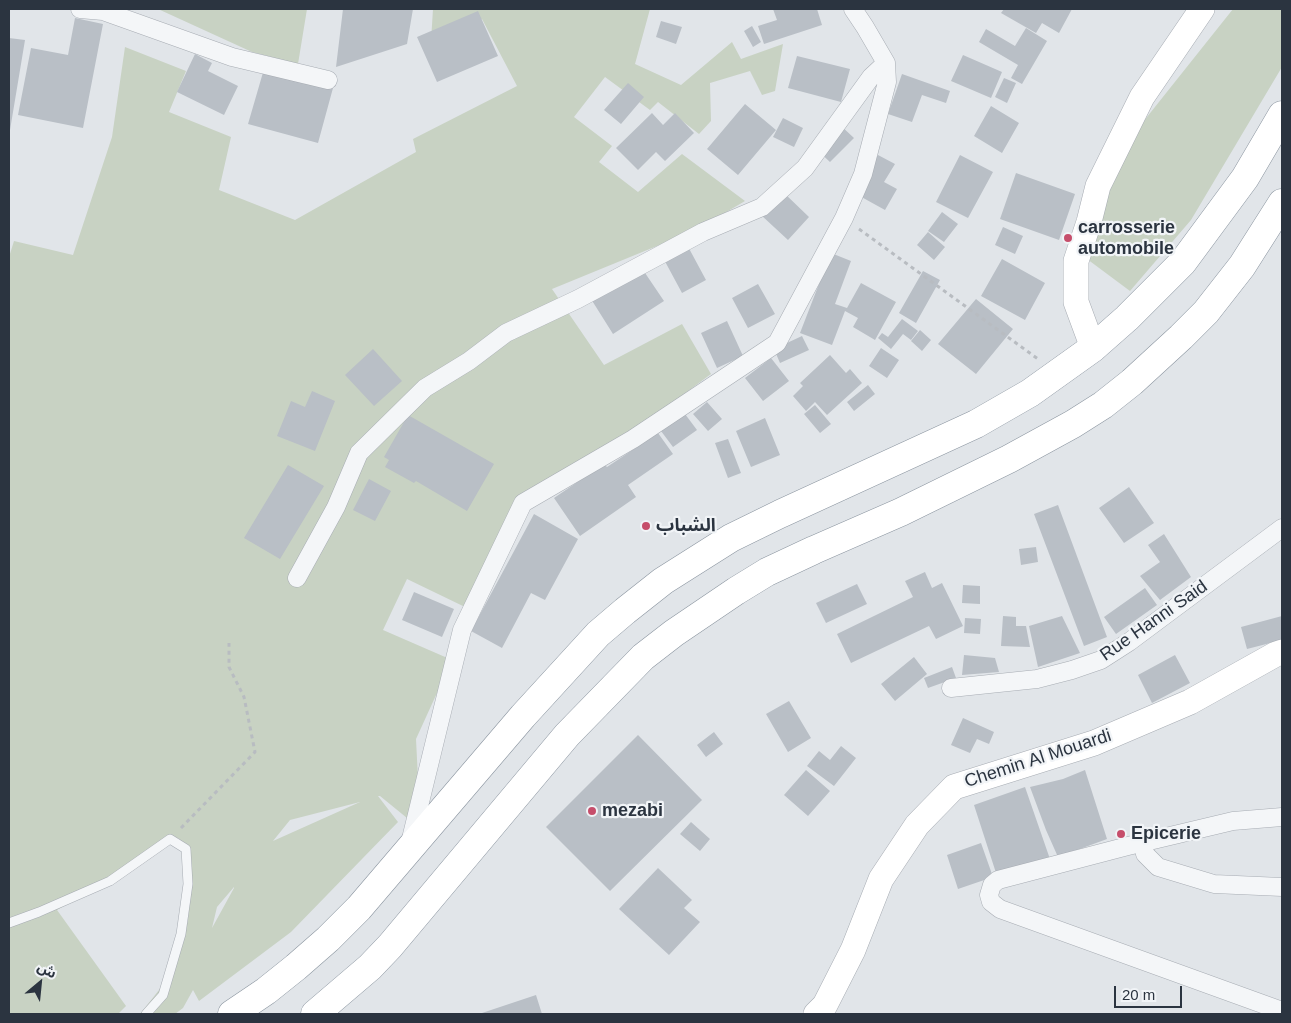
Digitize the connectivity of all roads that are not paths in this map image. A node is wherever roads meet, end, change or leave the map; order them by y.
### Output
1 (80, 9) edge
2 (853, 9) edge
3 (1202, 9) edge
4 (886, 63) junction
5 (328, 80) dead end
6 (1282, 115) edge
7 (1282, 203) edge
8 (1093, 348) junction
9 (1282, 528) edge
10 (297, 578) dead end
11 (1282, 652) edge
12 (951, 688) dead end
13 (1282, 818) edge
14 (1143, 842) junction
15 (408, 851) junction
16 (1282, 887) edge
17 (9, 923) edge
18 (1282, 1011) edge
19 (146, 1014) edge
20 (232, 1014) edge
21 (315, 1014) edge
22 (816, 1014) edge

1 - 5 street
2 - 4 street
3 - 8 street
4 - 10 street
4 - 15 street
6 - 8 highway
7 - 21 highway
8 - 15 highway
9 - 12 street, Rue Hanni Said
11 - 22 street, Chemin Al Mouardi
13 - 14 street
14 - 16 street
14 - 18 street
15 - 20 highway
17 - 19 lane

